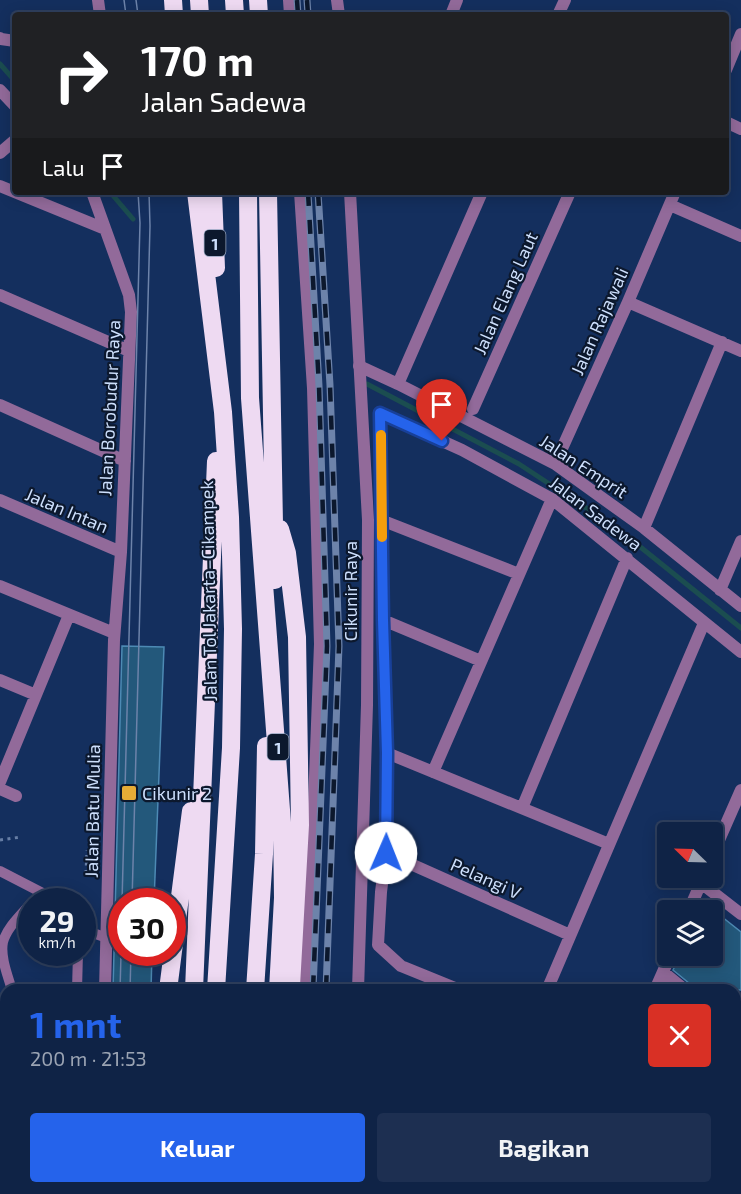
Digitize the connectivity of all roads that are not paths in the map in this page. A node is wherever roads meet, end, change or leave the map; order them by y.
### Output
1 (741, 34) edge
2 (729, 63) edge
3 (0, 90) edge
4 (12, 103) edge
5 (12, 143) edge
6 (0, 153) edge
7 (22, 195) edge
8 (93, 195) edge
9 (196, 195) edge
10 (213, 195) edge
11 (248, 195) edge
12 (268, 195) edge
13 (300, 195) edge
14 (350, 195) edge
15 (481, 195) edge
16 (569, 195) edge
17 (674, 195) edge
18 (670, 205) junction
19 (105, 229) junction
20 (741, 236) edge
21 (0, 295) edge
22 (628, 302) junction
23 (722, 342) junction
24 (129, 351) junction
25 (741, 351) edge
26 (358, 366) junction
27 (398, 384) junction
28 (0, 405) edge
29 (473, 409) dead end
30 (125, 461) junction
31 (555, 464) junction
32 (552, 499) junction
33 (0, 500) edge
34 (273, 504) junction
35 (381, 520) junction
36 (644, 528) junction
37 (741, 541) edge
38 (121, 552) junction
39 (627, 558) junction
40 (519, 574) junction
41 (0, 586) edge
42 (720, 590) junction
43 (741, 606) edge
44 (69, 615) junction
45 (383, 620) junction
46 (704, 623) junction
47 (267, 630) junction
48 (114, 633) junction
49 (741, 652) edge
50 (481, 662) junction
51 (0, 680) edge
52 (207, 687) junction
53 (36, 695) junction
54 (387, 753) junction
55 (433, 771) junction
56 (0, 782) edge
57 (0, 789) edge
58 (741, 790) edge
59 (16, 796) dead end
60 (522, 808) junction
61 (723, 831) edge
62 (609, 844) junction
63 (386, 853) junction
64 (0, 871) edge
65 (32, 888) edge
66 (711, 888) edge
67 (741, 914) edge
68 (18, 919) edge
69 (96, 934) edge
70 (570, 935) junction
71 (107, 938) junction
72 (78, 966) edge
73 (666, 966) edge
74 (663, 972) junction
75 (10, 984) edge
76 (77, 984) edge
77 (105, 984) edge
78 (169, 984) edge
79 (194, 984) edge
80 (216, 984) edge
81 (255, 984) edge
82 (268, 984) edge
83 (278, 984) edge
84 (290, 984) edge
85 (304, 984) edge
86 (357, 984) edge
87 (445, 984) edge
88 (550, 984) edge
89 (658, 984) edge
90 (678, 984) edge

1 - 2 street
3 - 4 street
5 - 6 street
7 - 19 street
8 - 19 street, Jalan Borobudur Raya
9 - 80 highway, Jalan Tol Jakarta–Cikampek / 1
10 - 52 highway, 1
11 - 47 highway, 1
12 - 34 highway, 1
13 - 85 street
14 - 26 street, Cikunir Raya
15 - 27 street
16 - 29 street, Jalan Elang Laut
17 - 18 street, Jalan Rajawali
18 - 20 street
18 - 22 street, Jalan Rajawali
19 - 24 street, Jalan Borobudur Raya
21 - 24 street
22 - 23 street
22 - 31 street, Jalan Rajawali
23 - 25 street
23 - 36 street
24 - 30 street, Jalan Borobudur Raya
26 - 27 street, Jalan Emprit
26 - 86 street, Cikunir Raya
27 - 31 street, Jalan Emprit
28 - 30 street
30 - 38 street, Jalan Borobudur Raya
31 - 36 street, Jalan Emprit
32 - 35 street, Jalan Sadewa
32 - 39 street, Jalan Sadewa
32 - 40 street
33 - 38 street, Jalan Intan
34 - 82 highway, 1
34 - 84 highway
35 - 40 street
35 - 45 street
36 - 42 street, Jalan Emprit
37 - 42 street
38 - 48 street, Jalan Borobudur Raya
39 - 46 street, Jalan Sadewa
39 - 60 street
40 - 50 street
41 - 44 street
42 - 43 street, Jalan Emprit
44 - 48 street
44 - 53 street
45 - 50 street
45 - 54 street
46 - 49 street, Jalan Sadewa
46 - 62 street
47 - 81 highway
47 - 83 highway
48 - 71 street, Jalan Batu Mulia
50 - 55 street
51 - 53 street
52 - 78 highway
52 - 79 highway
53 - 56 street
54 - 55 street
54 - 63 street
55 - 60 street
57 - 59 street
58 - 61 street
60 - 62 street
62 - 70 street
63 - 70 street, Pelangi V
63 - 87 street
64 - 65 lane
66 - 67 street
68 - 75 lane
69 - 71 lane
70 - 88 street
71 - 77 street, Jalan Batu Mulia
72 - 76 lane
73 - 74 street
74 - 89 street
74 - 90 street

